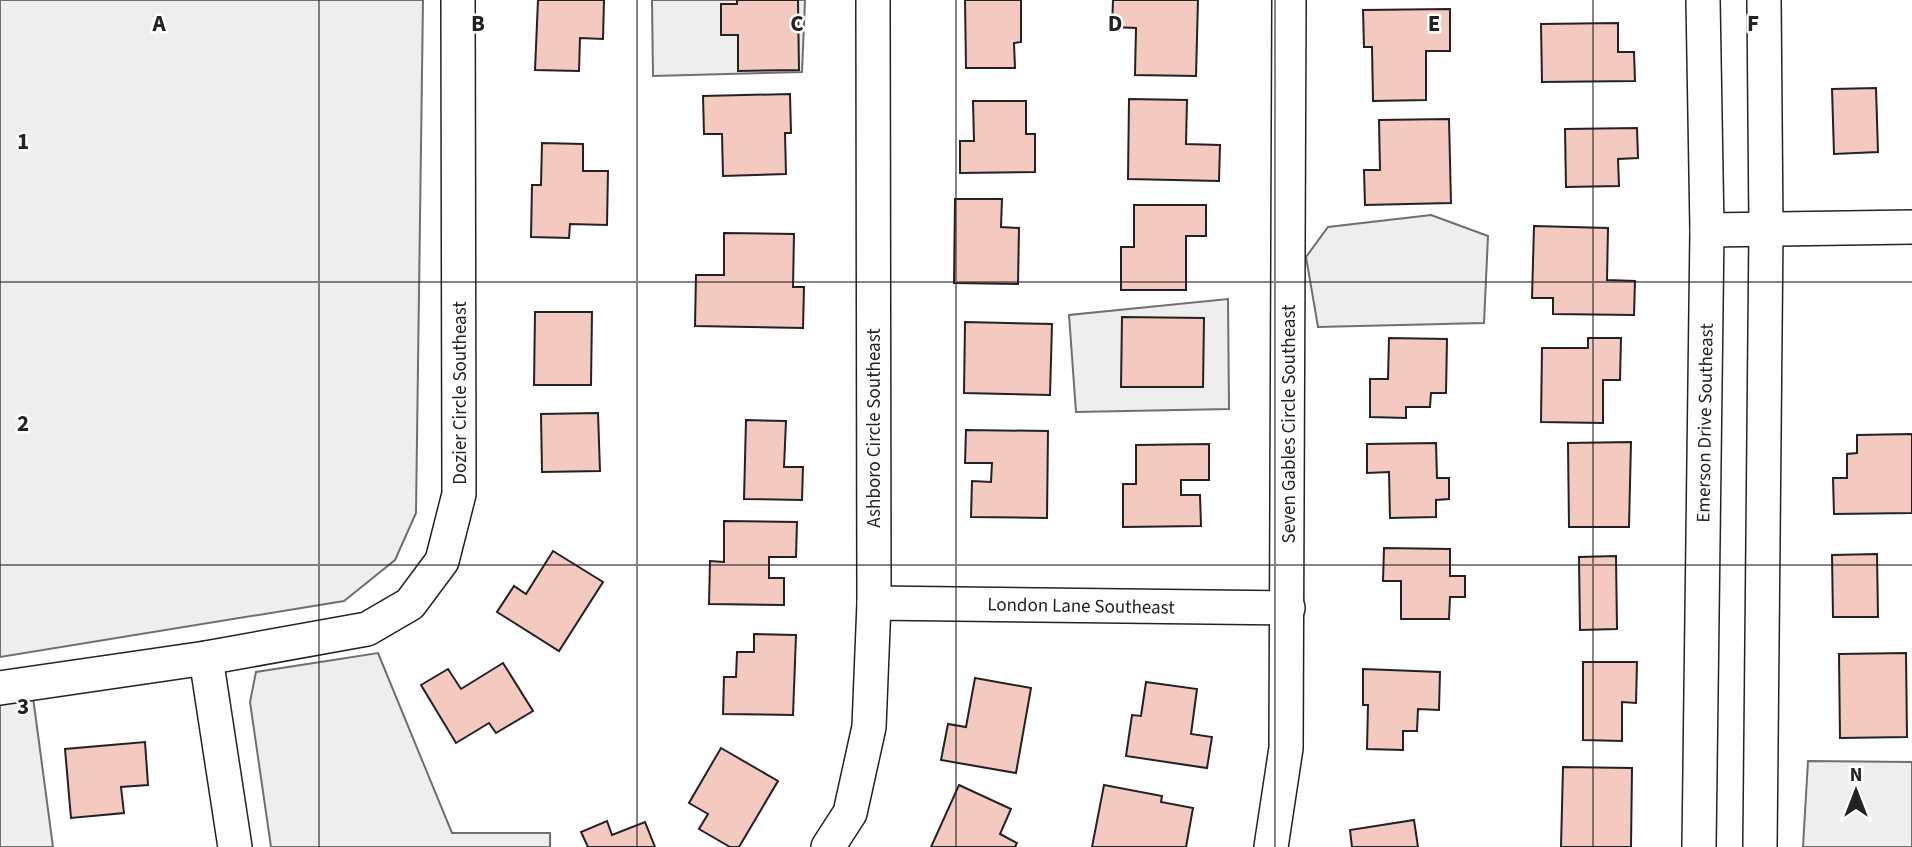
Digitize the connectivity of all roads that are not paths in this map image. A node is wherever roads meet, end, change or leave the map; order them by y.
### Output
1 (458, 0) edge
2 (873, 0) edge
3 (1289, 0) edge
4 (1703, 0) edge
5 (1764, 0) edge
6 (1912, 227) edge
7 (1766, 229) junction
8 (1707, 230) junction
9 (874, 603) junction
10 (1288, 608) junction
11 (206, 658) junction
12 (0, 688) edge
13 (235, 847) edge
14 (828, 847) edge
15 (1270, 847) edge
16 (1699, 847) edge
17 (1760, 847) edge

1 - 11 street, Dozier Circle Southeast
2 - 9 street, Ashboro Circle Southeast
3 - 10 street, Seven Gables Circle Southeast
4 - 8 street, Emerson Drive Southeast
5 - 7 street
6 - 7 street
7 - 8 street
7 - 17 street
8 - 16 street, Emerson Drive Southeast
9 - 10 street, London Lane Southeast
9 - 14 street, Ashboro Circle Southeast
10 - 15 street, Seven Gables Circle Southeast
11 - 12 street, Dozier Circle Southeast
11 - 13 street

